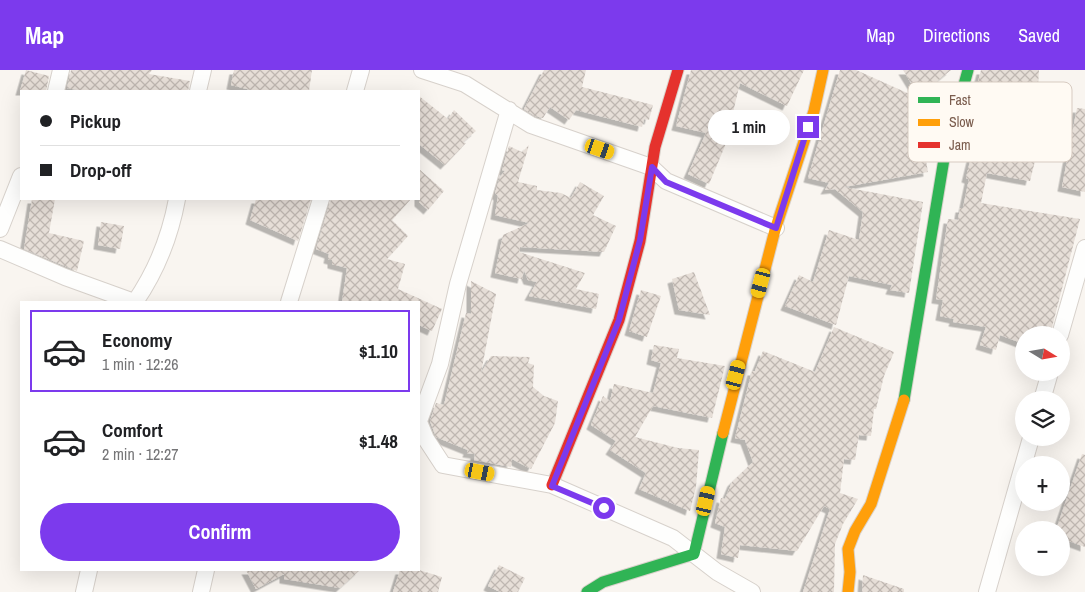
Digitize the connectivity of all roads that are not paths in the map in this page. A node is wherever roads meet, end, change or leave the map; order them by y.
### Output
1 (61, 70) edge
2 (203, 70) edge
3 (361, 70) edge
4 (422, 70) edge
5 (678, 70) edge
6 (823, 70) edge
7 (56, 90) edge
8 (198, 90) edge
9 (354, 90) edge
10 (509, 110) junction
11 (944, 162) edge
12 (652, 167) junction
13 (20, 179) edge
14 (177, 200) edge
15 (321, 200) edge
16 (776, 228) junction
17 (0, 229) edge
18 (1085, 248) edge
19 (0, 249) edge
20 (132, 301) edge
21 (136, 301) edge
22 (289, 301) edge
23 (1063, 326) edge
24 (420, 418) edge
25 (420, 424) edge
26 (1029, 446) edge
27 (552, 486) junction
28 (694, 554) junction
29 (89, 571) edge
30 (206, 571) edge
31 (84, 592) edge
32 (201, 592) edge
33 (587, 592) edge
34 (752, 592) edge
35 (848, 592) edge
36 (988, 592) edge

1 - 7 street
2 - 8 street
3 - 9 street
4 - 10 street
5 - 12 street
6 - 16 street
10 - 12 street
10 - 24 street
11 - 35 street
12 - 16 street
12 - 27 street
13 - 17 street
14 - 21 street
15 - 22 street
16 - 28 street
18 - 23 street
19 - 20 street
25 - 27 street
26 - 36 street
27 - 28 street
28 - 33 street
28 - 34 street
29 - 31 street
30 - 32 street

